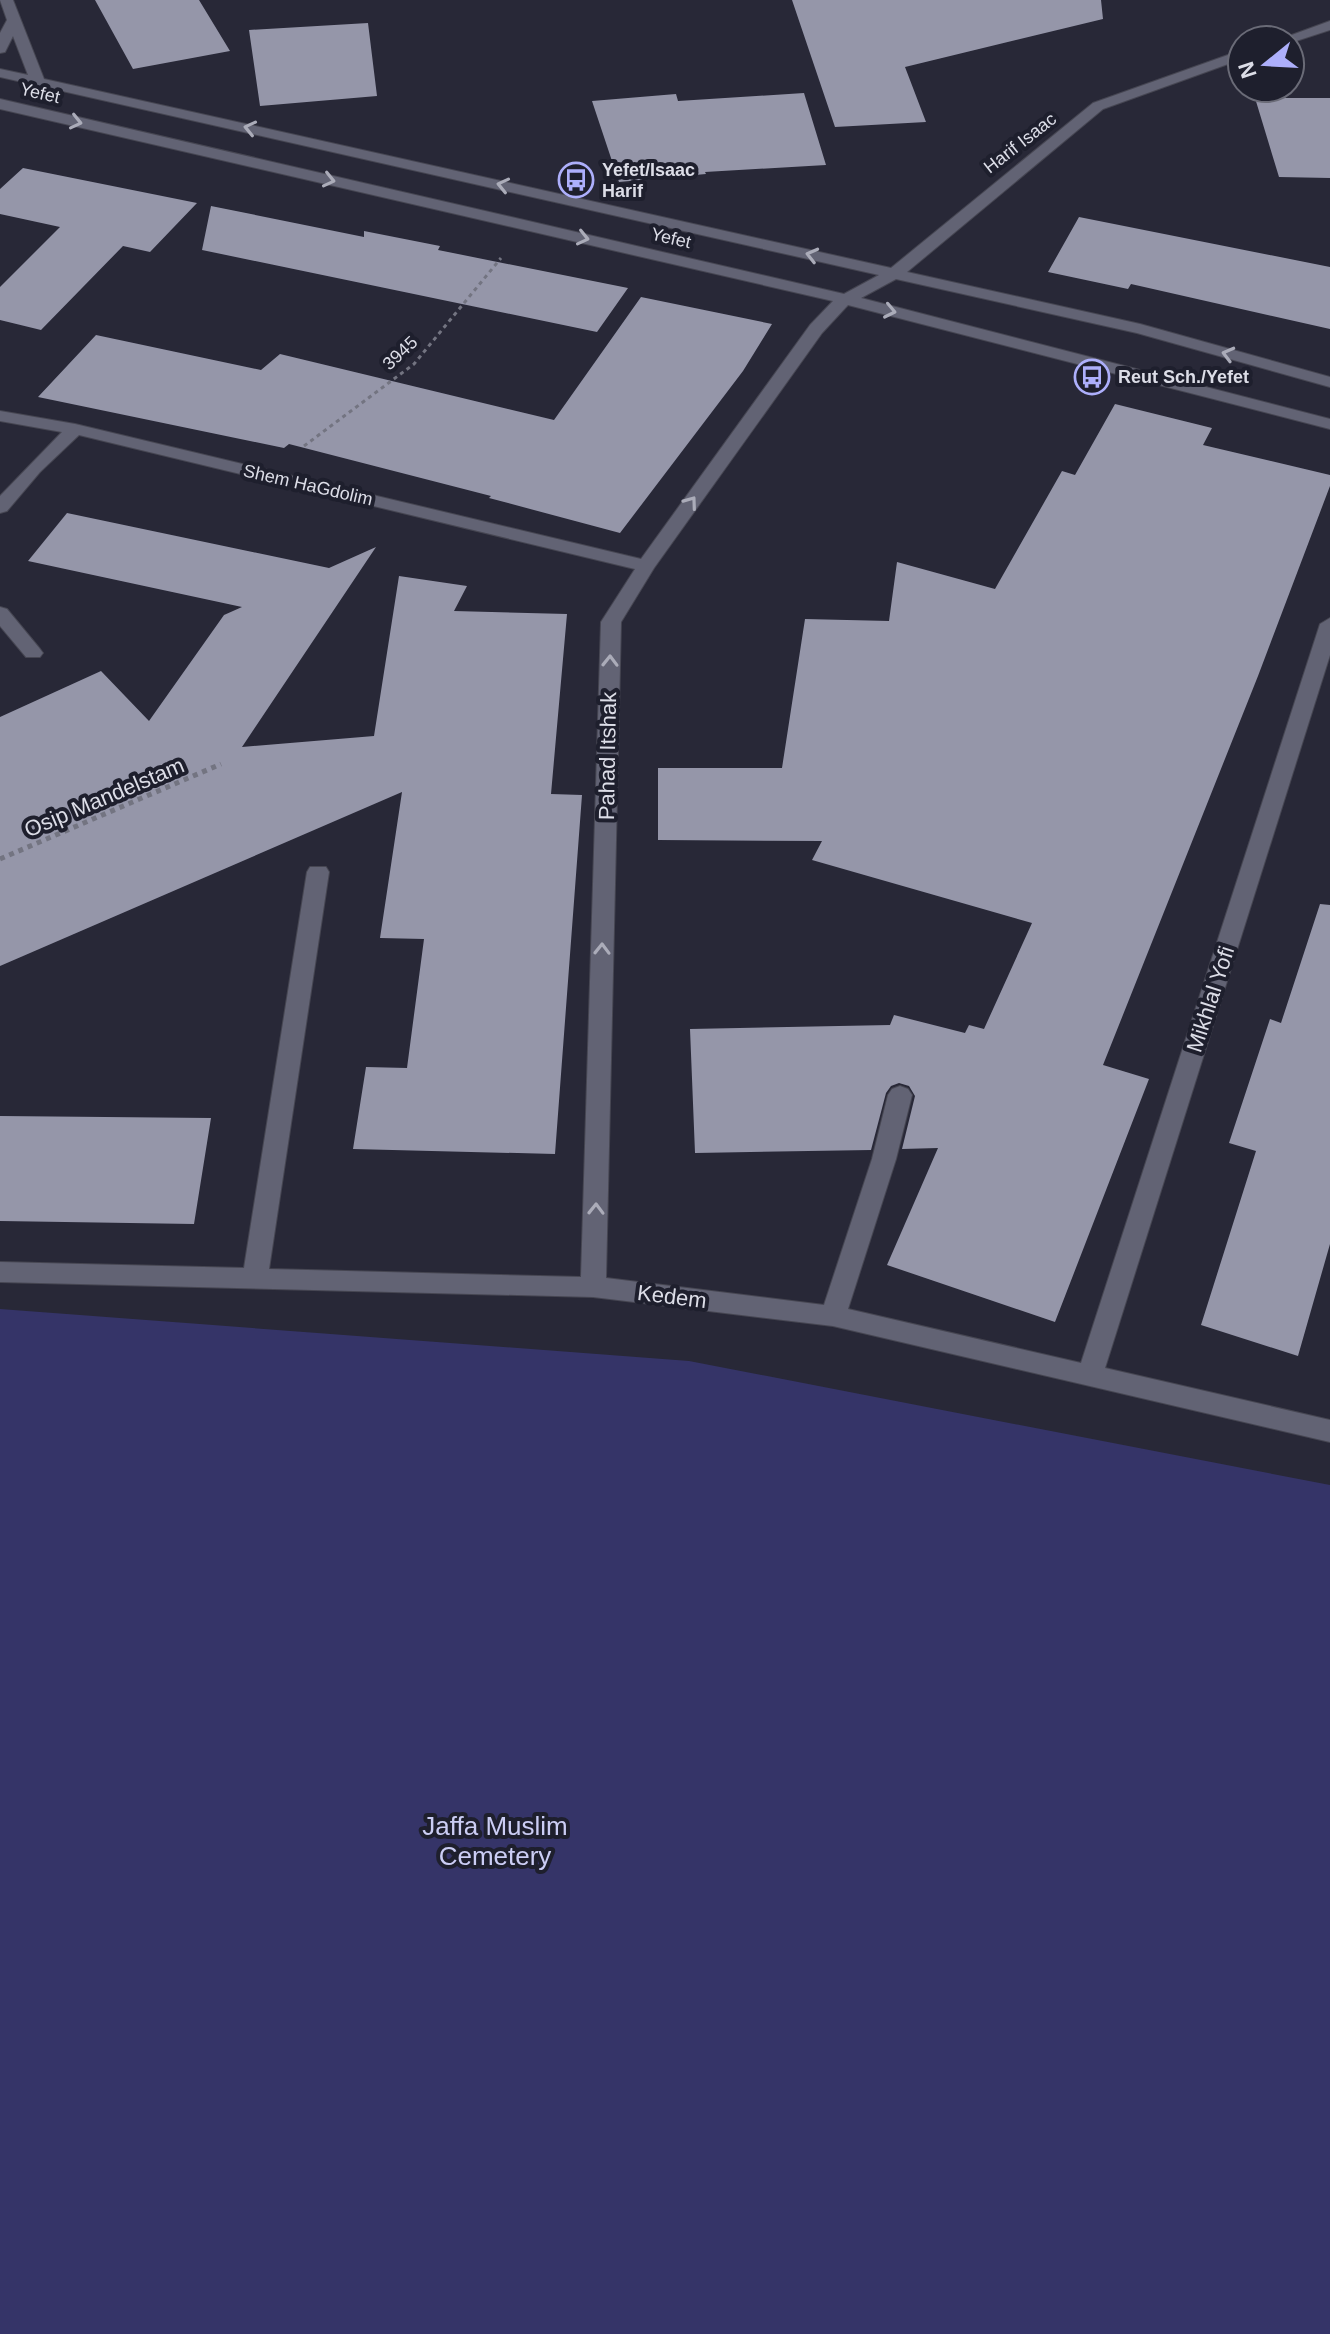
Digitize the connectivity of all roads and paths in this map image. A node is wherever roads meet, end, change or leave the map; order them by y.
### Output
1 (6, 0) edge
2 (14, 19) junction
3 (1330, 25) edge
4 (1306, 33) edge
5 (0, 49) edge
6 (1226, 60) edge
7 (0, 73) edge
8 (38, 81) junction
9 (3, 109) edge
10 (529, 225) junction
11 (892, 275) junction
12 (843, 301) junction
13 (1330, 382) edge
14 (0, 416) edge
15 (1330, 424) edge
16 (75, 429) junction
17 (265, 475) junction
18 (0, 507) edge
19 (646, 566) junction
20 (0, 613) edge
21 (1330, 624) edge
22 (33, 653) dead end
23 (221, 764) dead end
24 (0, 859) edge
25 (318, 872) dead end
26 (900, 1095) dead end
27 (0, 1272) edge
28 (255, 1276) junction
29 (593, 1287) junction
30 (833, 1316) junction
31 (1090, 1375) junction
32 (1330, 1431) edge

1 - 2 street
2 - 5 street
2 - 8 street
3 - 4 street
6 - 11 street, Harif Isaac
7 - 8 street, Yefet
11 -> 8 street, Yefet
9 -> 10 street, Yefet
10 -> 12 street, Yefet
10 - 17 path, 3945
11 - 12 street, Harif Isaac
13 -> 11 street, Yefet
12 -> 15 street, Yefet
19 -> 12 street, Pahad Itshak
14 - 16 street, Shem HaGdolim
16 - 17 street, Shem HaGdolim
16 - 18 street
17 - 19 street, Shem HaGdolim
29 -> 19 street, Pahad Itshak
20 - 22 street
21 - 31 street, Mikhlal Yofi
23 - 24 path, Osip Mandelstam
25 - 28 street
26 - 30 street
27 - 28 street, Kedem
28 - 29 street, Kedem
29 - 30 street, Kedem
30 - 31 street, Kedem
31 - 32 street, Kedem

